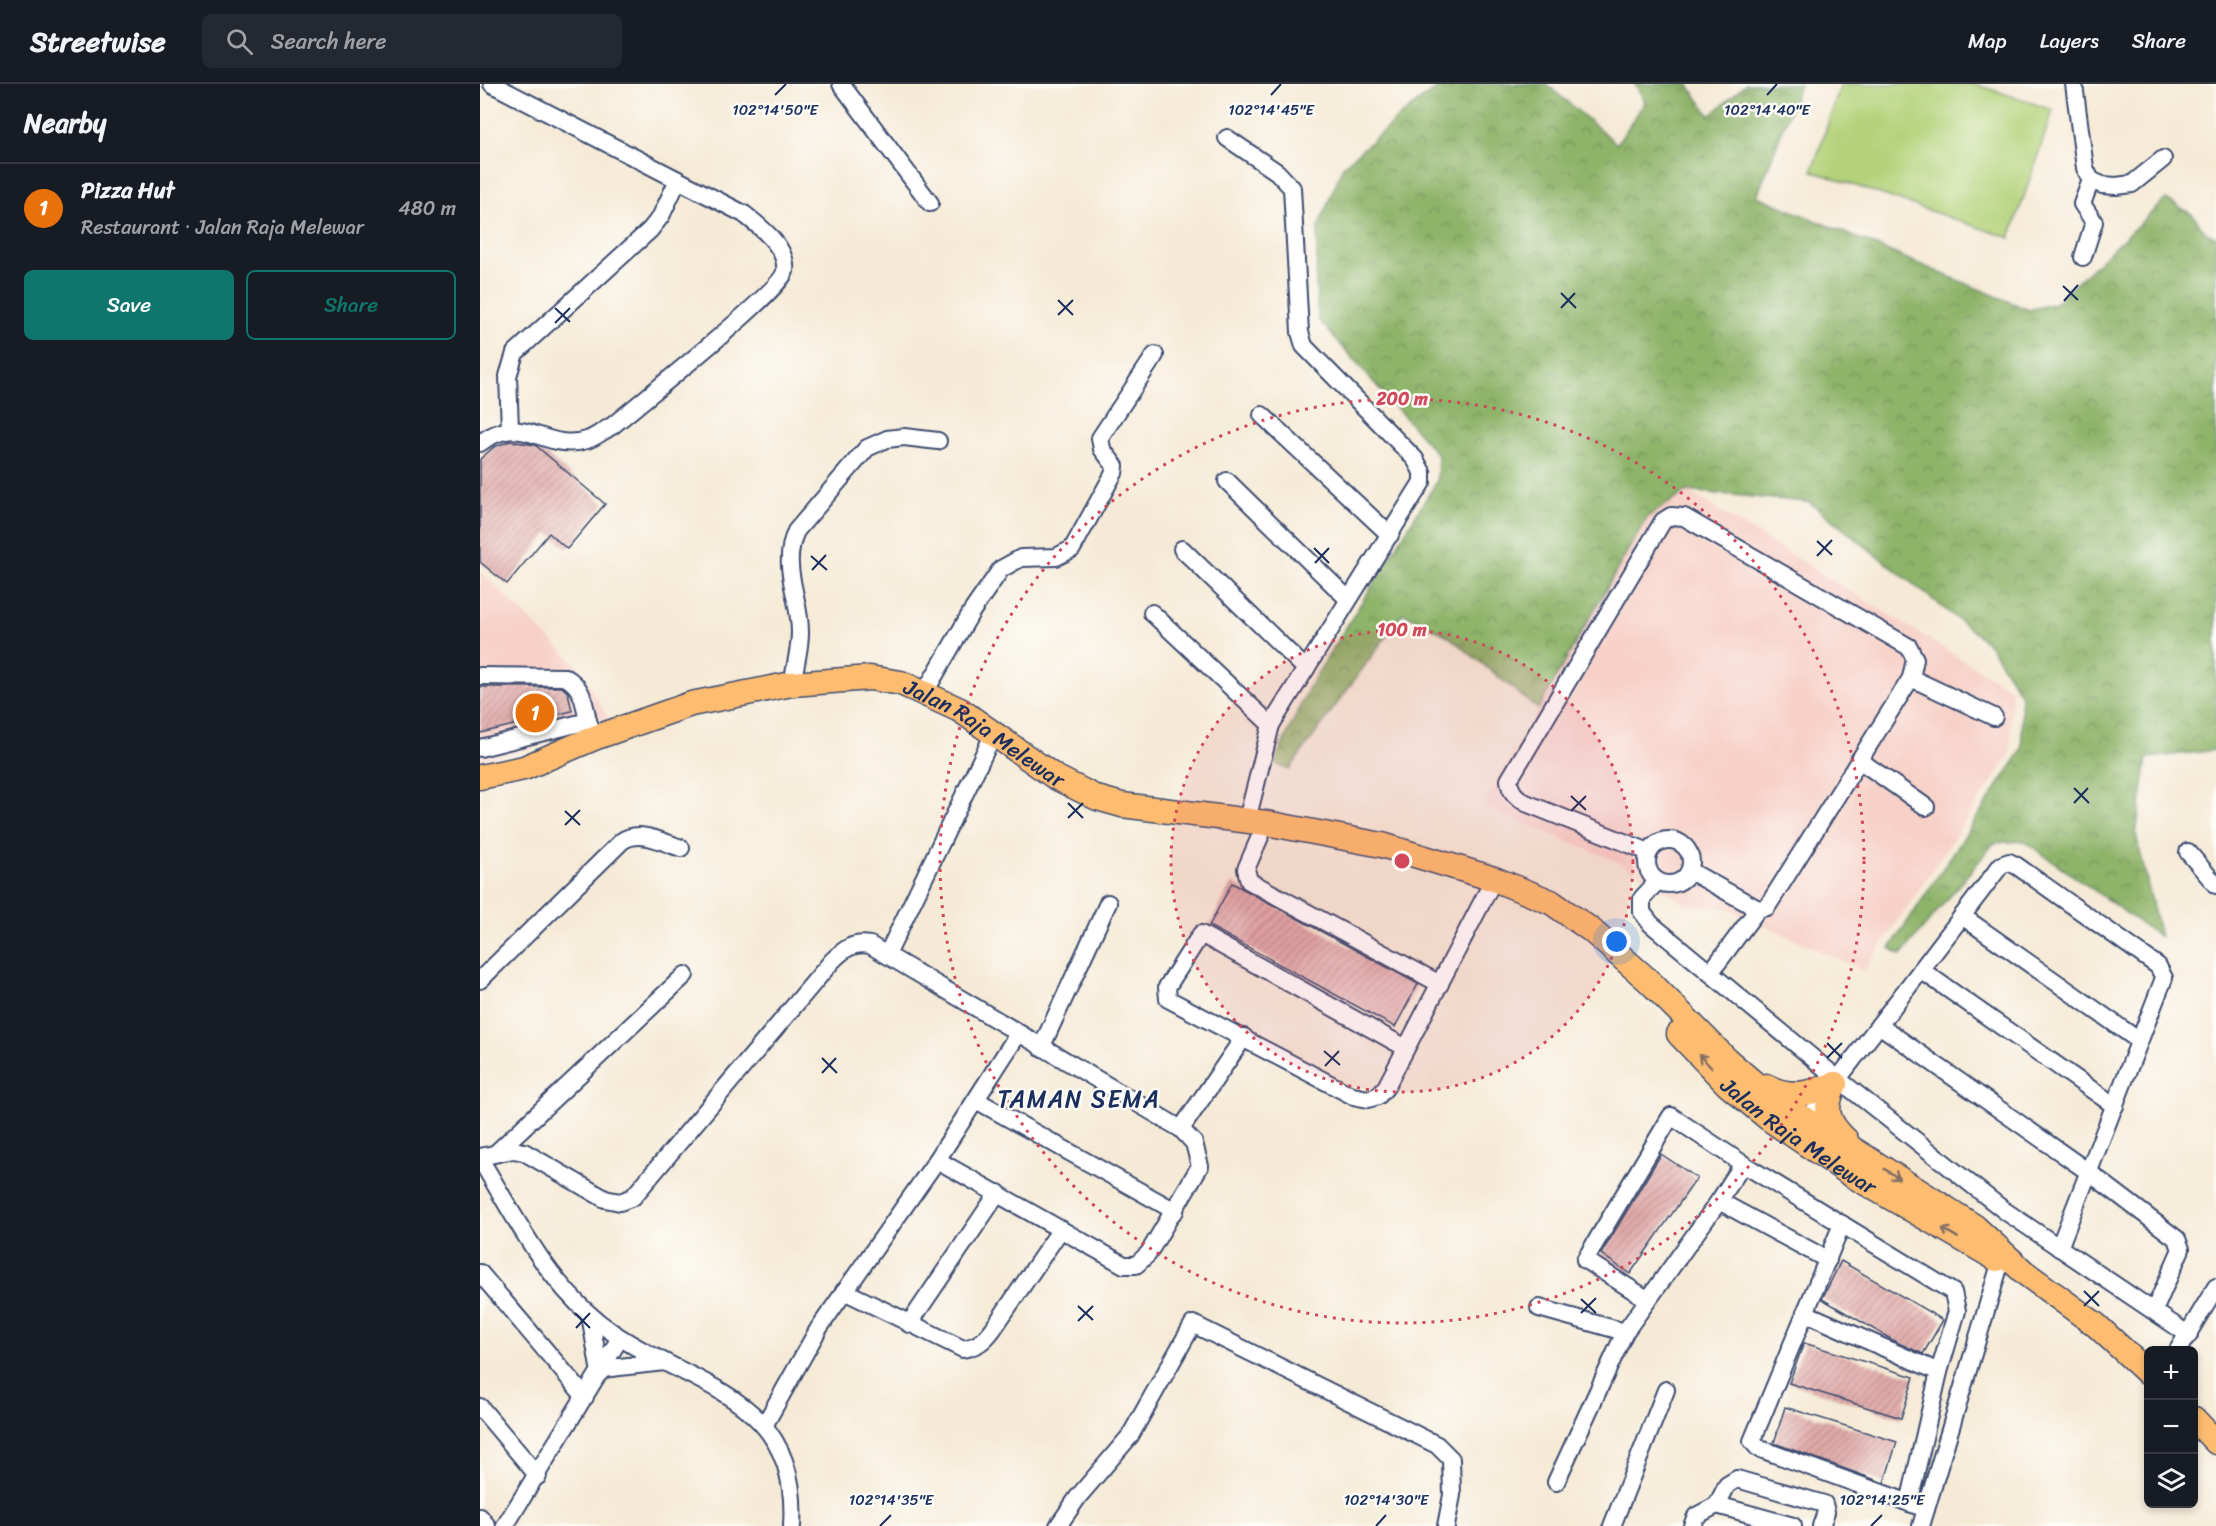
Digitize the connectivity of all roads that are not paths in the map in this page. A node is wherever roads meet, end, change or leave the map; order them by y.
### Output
1 (492, 84) edge
2 (841, 84) edge
3 (2074, 84) edge
4 (1227, 138) dead end
5 (2163, 159) dead end
6 (678, 180) junction
7 (2091, 180) junction
8 (930, 203) dead end
9 (2083, 257) dead end
10 (1155, 355) dead end
11 (1262, 415) dead end
12 (510, 429) junction
13 (938, 441) dead end
14 (480, 443) edge
15 (1227, 481) dead end
16 (1390, 535) junction
17 (1182, 549) dead end
18 (1348, 598) junction
19 (1152, 613) dead end
20 (1306, 669) junction
21 (480, 676) edge
22 (1911, 678) junction
23 (792, 684) junction
24 (926, 692) junction
25 (1994, 717) dead end
26 (1271, 724) junction
27 (591, 730) junction
28 (994, 733) junction
29 (480, 748) edge
30 (1859, 760) junction
31 (480, 777) edge
32 (1926, 807) dead end
33 (1257, 821) junction
34 (681, 848) dead end
35 (1649, 852) junction
36 (2188, 852) dead end
37 (1690, 871) junction
38 (1494, 879) junction
39 (1658, 881) junction
40 (2216, 885) edge
41 (1108, 903) dead end
42 (1758, 909) junction
43 (1962, 916) junction
44 (1612, 951) junction
45 (887, 955) junction
46 (1921, 970) junction
47 (1710, 973) junction
48 (685, 975) dead end
49 (480, 980) edge
50 (1440, 984) junction
51 (1879, 1025) junction
52 (1018, 1034) junction
53 (1244, 1037) junction
54 (2138, 1040) junction
55 (1041, 1048) junction
56 (1407, 1048) junction
57 (1726, 1059) junction
58 (1837, 1081) junction
59 (976, 1100) junction
60 (2115, 1106) junction
61 (1806, 1121) junction
62 (1181, 1129) junction
63 (485, 1156) edge
64 (937, 1160) junction
65 (1743, 1164) junction
66 (1858, 1165) junction
67 (2090, 1173) junction
68 (998, 1193) junction
69 (1719, 1201) junction
70 (1175, 1211) junction
71 (1842, 1224) junction
72 (1061, 1229) junction
73 (2059, 1248) junction
74 (2002, 1256) junction
75 (1828, 1260) junction
76 (480, 1274) edge
77 (2216, 1287) edge
78 (844, 1291) junction
79 (1647, 1299) junction
80 (1539, 1308) dead end
81 (2154, 1311) junction
82 (1805, 1313) junction
83 (590, 1316) junction
84 (909, 1324) junction
85 (1625, 1332) junction
86 (2189, 1335) junction
87 (620, 1338) junction
88 (2181, 1346) edge
89 (665, 1362) junction
90 (2144, 1369) edge
91 (601, 1371) junction
92 (1939, 1372) junction
93 (1666, 1389) dead end
94 (585, 1397) junction
95 (480, 1407) edge
96 (765, 1424) junction
97 (2198, 1424) edge
98 (2216, 1442) edge
99 (538, 1476) junction
100 (1556, 1482) dead end
101 (1909, 1503) junction
102 (1717, 1505) junction
103 (1926, 1509) junction
104 (480, 1517) edge
105 (487, 1526) edge
106 (505, 1526) edge
107 (792, 1526) edge
108 (1058, 1526) edge
109 (1446, 1526) edge
110 (1612, 1526) edge
111 (1692, 1526) edge
112 (1793, 1526) edge
113 (1821, 1526) edge
114 (1921, 1526) edge

1 - 6 street
2 - 8 street
3 - 7 street
4 - 16 street
5 - 7 street
6 - 12 street
6 - 12 street
7 - 9 street
10 - 24 street
11 - 16 street
12 - 14 street
13 - 23 street
15 - 18 street
16 - 18 street
17 - 20 street
18 - 20 street
19 - 26 street
20 - 26 street
21 - 27 street
22 - 25 street
22 - 30 street
22 - 35 street
23 - 24 highway, Jalan Raja Melewar
23 - 27 highway, Jalan Raja Melewar
24 - 28 highway, Jalan Raja Melewar
26 - 33 street
27 - 29 street
27 - 31 highway, Jalan Raja Melewar
28 - 33 highway, Jalan Raja Melewar
28 - 45 street
30 - 32 street
30 - 42 street
33 - 38 highway, Jalan Raja Melewar
33 - 50 street
34 - 49 street
35 - 37 street
35 - 39 street
36 - 40 street
37 - 39 street
37 - 42 street
38 - 44 highway, Jalan Raja Melewar
38 - 50 street
39 - 47 street
41 - 55 street
42 - 47 street
43 - 46 street
43 - 54 street
43 - 54 street
44 - 57 highway, Jalan Raja Melewar
66 -> 44 highway, Jalan Raja Melewar
45 - 52 street
45 - 63 street
46 - 51 street
46 - 60 street
47 - 58 street
48 - 63 street
50 - 56 street
51 - 58 street
51 - 67 street
52 - 55 street
52 - 59 street
53 - 56 street
53 - 56 street
53 - 62 street
54 - 60 street
55 - 62 street
57 - 58 highway
57 - 61 highway, Jalan Raja Melewar
58 - 61 street
58 - 66 highway
58 - 73 street
59 - 64 street
59 - 70 street
60 - 67 street
61 - 66 highway, Jalan Raja Melewar
62 - 70 street
63 - 83 street
64 - 68 street
64 - 78 street
65 - 69 street
65 - 71 street
65 - 79 street
66 - 74 highway, Jalan Raja Melewar
67 - 73 street
67 - 81 street
68 - 72 street
68 - 84 street
69 - 75 street
69 - 79 street
70 - 72 street
71 - 75 street
71 - 92 street
72 - 84 street
73 - 81 street
74 - 90 highway, Jalan Raja Melewar
74 - 103 street
75 - 82 street
76 - 94 street
77 - 86 street
78 - 84 street
78 - 96 street
79 - 85 street
80 - 85 street
81 - 86 street
82 - 92 street
82 - 101 street
83 - 87 street
83 - 91 street
85 - 100 street
86 - 88 street
87 - 89 street
87 - 91 street
89 - 91 street
89 - 96 street
91 - 94 street
92 - 101 street
93 - 110 street
94 - 99 street
95 - 99 street
96 - 107 street
97 - 98 highway
99 - 106 street
101 - 103 street
102 - 111 street
102 - 112 street
102 - 113 street
103 - 114 street
104 - 105 street
108 - 109 street

